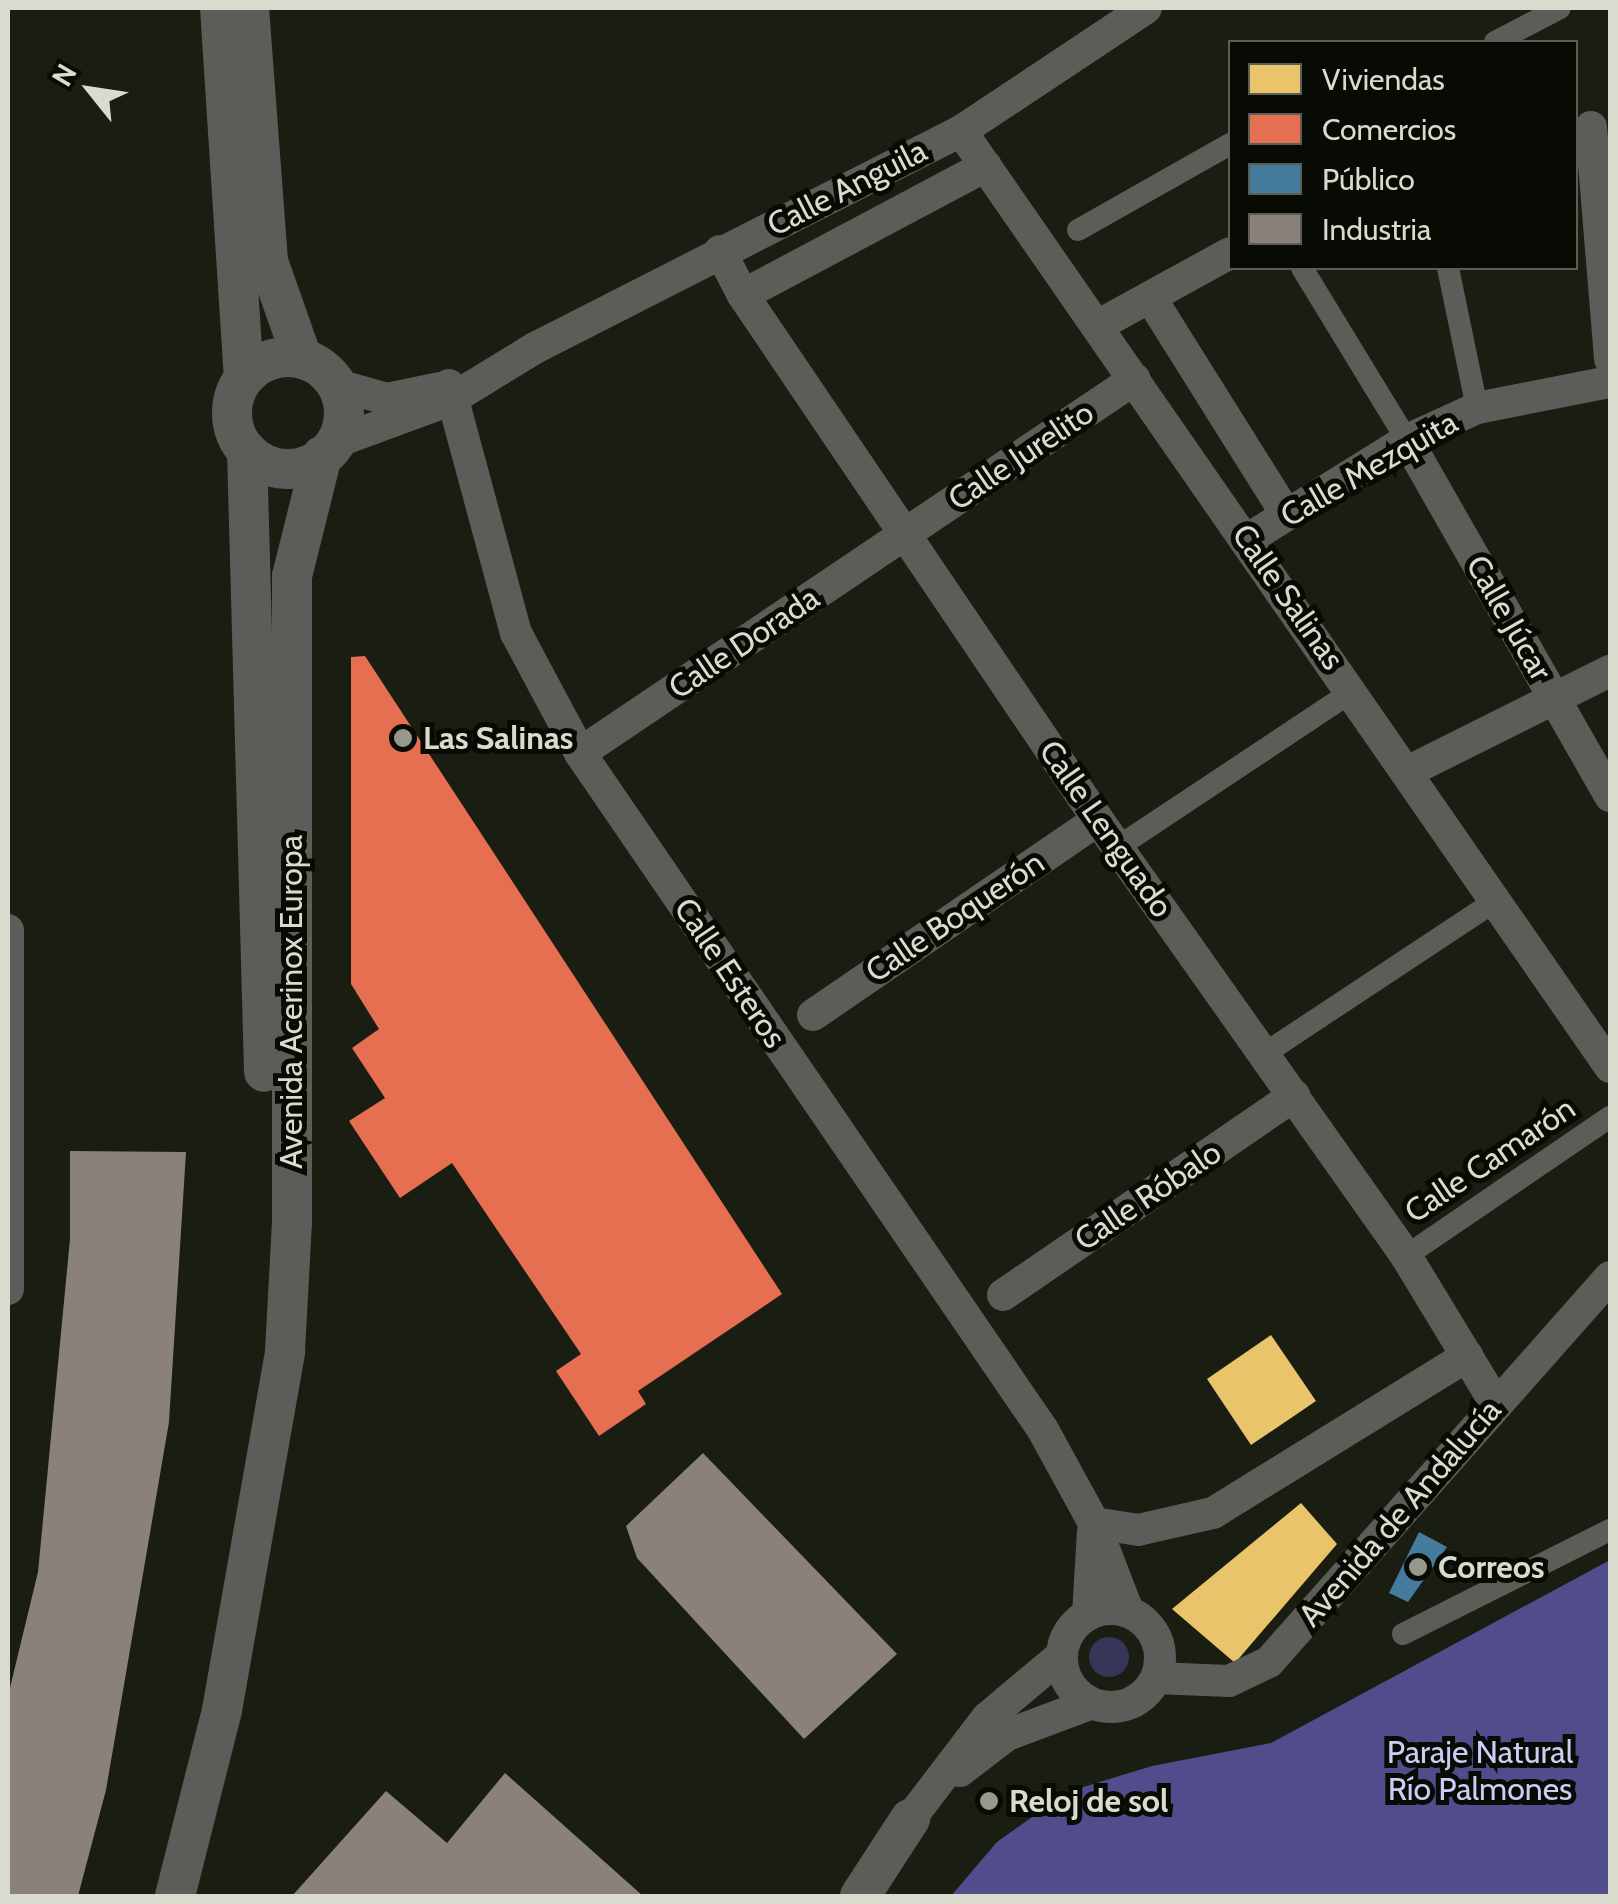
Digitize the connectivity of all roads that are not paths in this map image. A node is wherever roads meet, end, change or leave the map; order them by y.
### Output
1 (220, 8) edge
2 (249, 8) edge
3 (1146, 8) edge
4 (1560, 8) edge
5 (1499, 40) edge
6 (1592, 127) edge
7 (961, 130) junction
8 (1228, 145) edge
9 (986, 166) junction
10 (1078, 230) dead end
11 (720, 252) junction
12 (1228, 254) edge
13 (1303, 270) edge
14 (1448, 270) edge
15 (742, 296) junction
16 (1150, 297) junction
17 (1099, 325) junction
18 (302, 358) junction
19 (1610, 358) edge
20 (244, 378) junction
21 (1134, 379) junction
22 (1610, 382) edge
23 (336, 385) junction
24 (449, 392) junction
25 (1477, 408) junction
26 (1406, 440) junction
27 (329, 449) junction
28 (247, 451) junction
29 (1287, 515) junction
30 (908, 533) junction
31 (1248, 539) junction
32 (1610, 671) edge
33 (1353, 690) junction
34 (1556, 698) junction
35 (580, 753) junction
36 (1409, 771) junction
37 (1610, 796) edge
38 (1098, 820) junction
39 (1118, 848) junction
40 (1497, 900) junction
41 (8, 932) edge
42 (812, 1015) dead end
43 (1264, 1054) junction
44 (1610, 1067) edge
45 (1294, 1096) junction
46 (1610, 1117) edge
47 (1406, 1256) junction
48 (1610, 1277) edge
49 (8, 1288) edge
50 (1004, 1295) dead end
51 (1466, 1356) junction
52 (1496, 1404) junction
53 (1094, 1523) junction
54 (1610, 1530) edge
55 (248, 1547) junction
56 (1128, 1611) junction
57 (1088, 1615) junction
58 (1403, 1634) dead end
59 (1062, 1655) junction
60 (1156, 1678) junction
61 (1090, 1704) junction
62 (910, 1819) junction
63 (176, 1896) edge
64 (860, 1896) edge

1 - 20 street
2 - 18 street
3 - 7 street, Calle Anguila
4 - 5 street
6 - 19 street
7 - 9 street, Calle Salinas
7 - 11 street, Calle Anguila
8 - 10 street
9 - 15 street, Calle Anguila
9 - 17 street, Calle Salinas
11 - 15 street, Calle Lenguado
11 - 24 street, Calle Anguila
12 - 16 street
13 - 26 street
14 - 25 street
15 - 30 street, Calle Lenguado
16 - 17 street
16 - 29 street
17 - 21 street, Calle Salinas
18 - 20 street
18 - 23 street
20 - 28 street
21 - 30 street, Calle Jurelito
21 - 31 street, Calle Salinas
22 - 25 street, Calle Mezquita
23 - 24 street, Calle Anguila
23 - 27 street
24 - 27 street, Calle Anguila
24 - 35 street, Calle Esteros
25 - 26 street, Calle Mezquita
26 - 29 street, Calle Mezquita
26 - 34 street, Calle Júcar
27 - 28 street
27 - 55 street, Avenida Acerinox Europa
28 - 55 street, Avenida Acerinox Europa
29 - 31 street, Calle Mezquita
30 - 35 street, Calle Dorada
30 - 38 street, Calle Lenguado
31 - 33 street, Calle Salinas
32 - 34 street
33 - 36 street, Calle Salinas
33 - 39 street
34 - 36 street
34 - 37 street, Calle Júcar
35 - 53 street, Calle Esteros
36 - 40 street, Calle Salinas
38 - 39 street, Calle Lenguado
38 - 42 street, Calle Boquerón
39 - 43 street, Calle Lenguado
40 - 43 street
40 - 44 street, Calle Salinas
41 - 49 street
43 - 45 street, Calle Lenguado
45 - 47 street, Calle Lenguado
45 - 50 street, Calle Róbalo
46 - 47 street, Calle Camarón
47 - 51 street, Calle Lenguado
48 - 52 street, Avenida de Andalucía
51 - 52 street, Calle Lenguado
51 - 53 street
52 - 60 street, Avenida de Andalucía
53 - 56 street, Calle Esteros
53 - 57 street
54 - 58 street
55 - 63 street, Avenida Acerinox Europa
56 - 57 street
56 - 60 street
57 - 59 street
59 - 61 street
59 - 62 street
60 - 61 street
61 - 62 street
62 - 64 street

